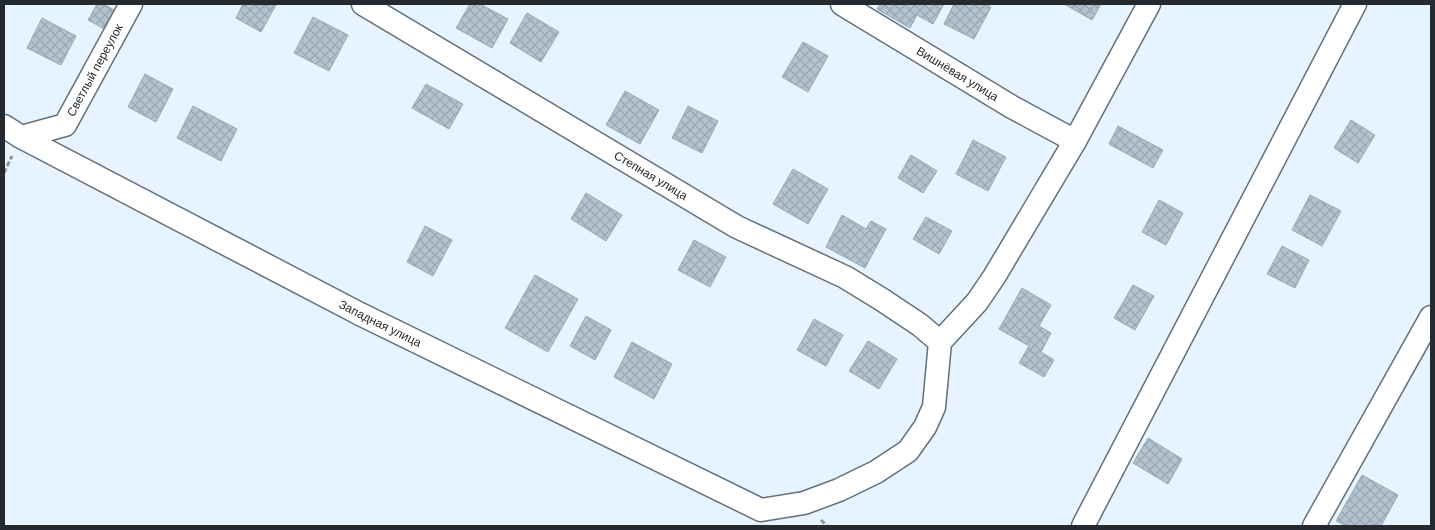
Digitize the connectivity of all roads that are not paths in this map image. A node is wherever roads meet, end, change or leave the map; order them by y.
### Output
1 (131, 4) edge
2 (363, 4) edge
3 (842, 4) edge
4 (1150, 4) edge
5 (1355, 4) edge
6 (12, 132) edge
7 (1075, 141) junction
8 (1431, 317) edge
9 (940, 342) junction
10 (1083, 526) edge
11 (1314, 526) edge

1 - 6 street, Светлый переулок
2 - 9 street, Степная улица
3 - 7 street, Вишнёвая улица
4 - 7 street
5 - 10 street
6 - 9 street, Западная улица
7 - 9 street
8 - 11 street

